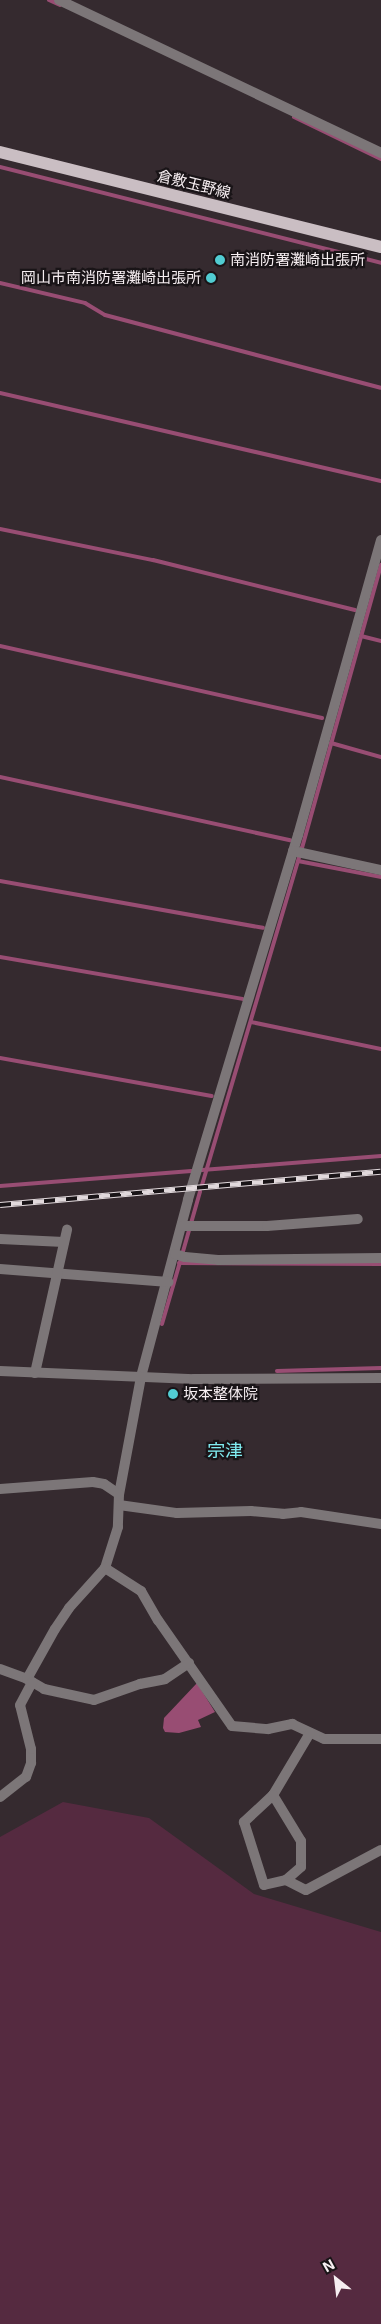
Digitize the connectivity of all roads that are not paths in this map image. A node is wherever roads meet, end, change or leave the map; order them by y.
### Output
1 (59, 0) edge
2 (0, 152) edge
3 (381, 153) edge
4 (381, 247) edge
5 (381, 540) edge
6 (298, 852) junction
7 (381, 870) edge
8 (358, 1219) dead end
9 (188, 1226) junction
10 (67, 1230) dead end
11 (0, 1240) edge
12 (64, 1242) junction
13 (180, 1256) junction
14 (381, 1258) edge
15 (0, 1269) edge
16 (56, 1274) junction
17 (168, 1282) junction
18 (0, 1371) edge
19 (35, 1373) junction
20 (141, 1377) junction
21 (381, 1378) edge
22 (0, 1489) edge
23 (119, 1494) junction
24 (119, 1506) junction
25 (381, 1524) edge
26 (105, 1568) junction
27 (189, 1663) junction
28 (0, 1670) edge
29 (30, 1681) junction
30 (310, 1732) junction
31 (381, 1739) edge
32 (273, 1795) junction
33 (0, 1797) edge
34 (381, 1850) edge
35 (286, 1880) junction

1 - 3 street
2 - 4 main road, 倉敷玉野線
5 - 6 street
6 - 7 street
6 - 9 street
8 - 9 street
9 - 13 street
10 - 12 street
11 - 12 street
12 - 16 street
13 - 14 street
13 - 17 street
15 - 16 street
16 - 17 street
16 - 19 street
17 - 20 street
18 - 19 street
19 - 20 street
20 - 21 street
20 - 23 street
22 - 23 street
23 - 24 street
24 - 25 street
24 - 26 street
26 - 27 street
26 - 29 street
27 - 29 street
27 - 30 street
28 - 29 street
29 - 33 street
30 - 31 street
30 - 32 street
32 - 35 street
32 - 35 street
34 - 35 street

